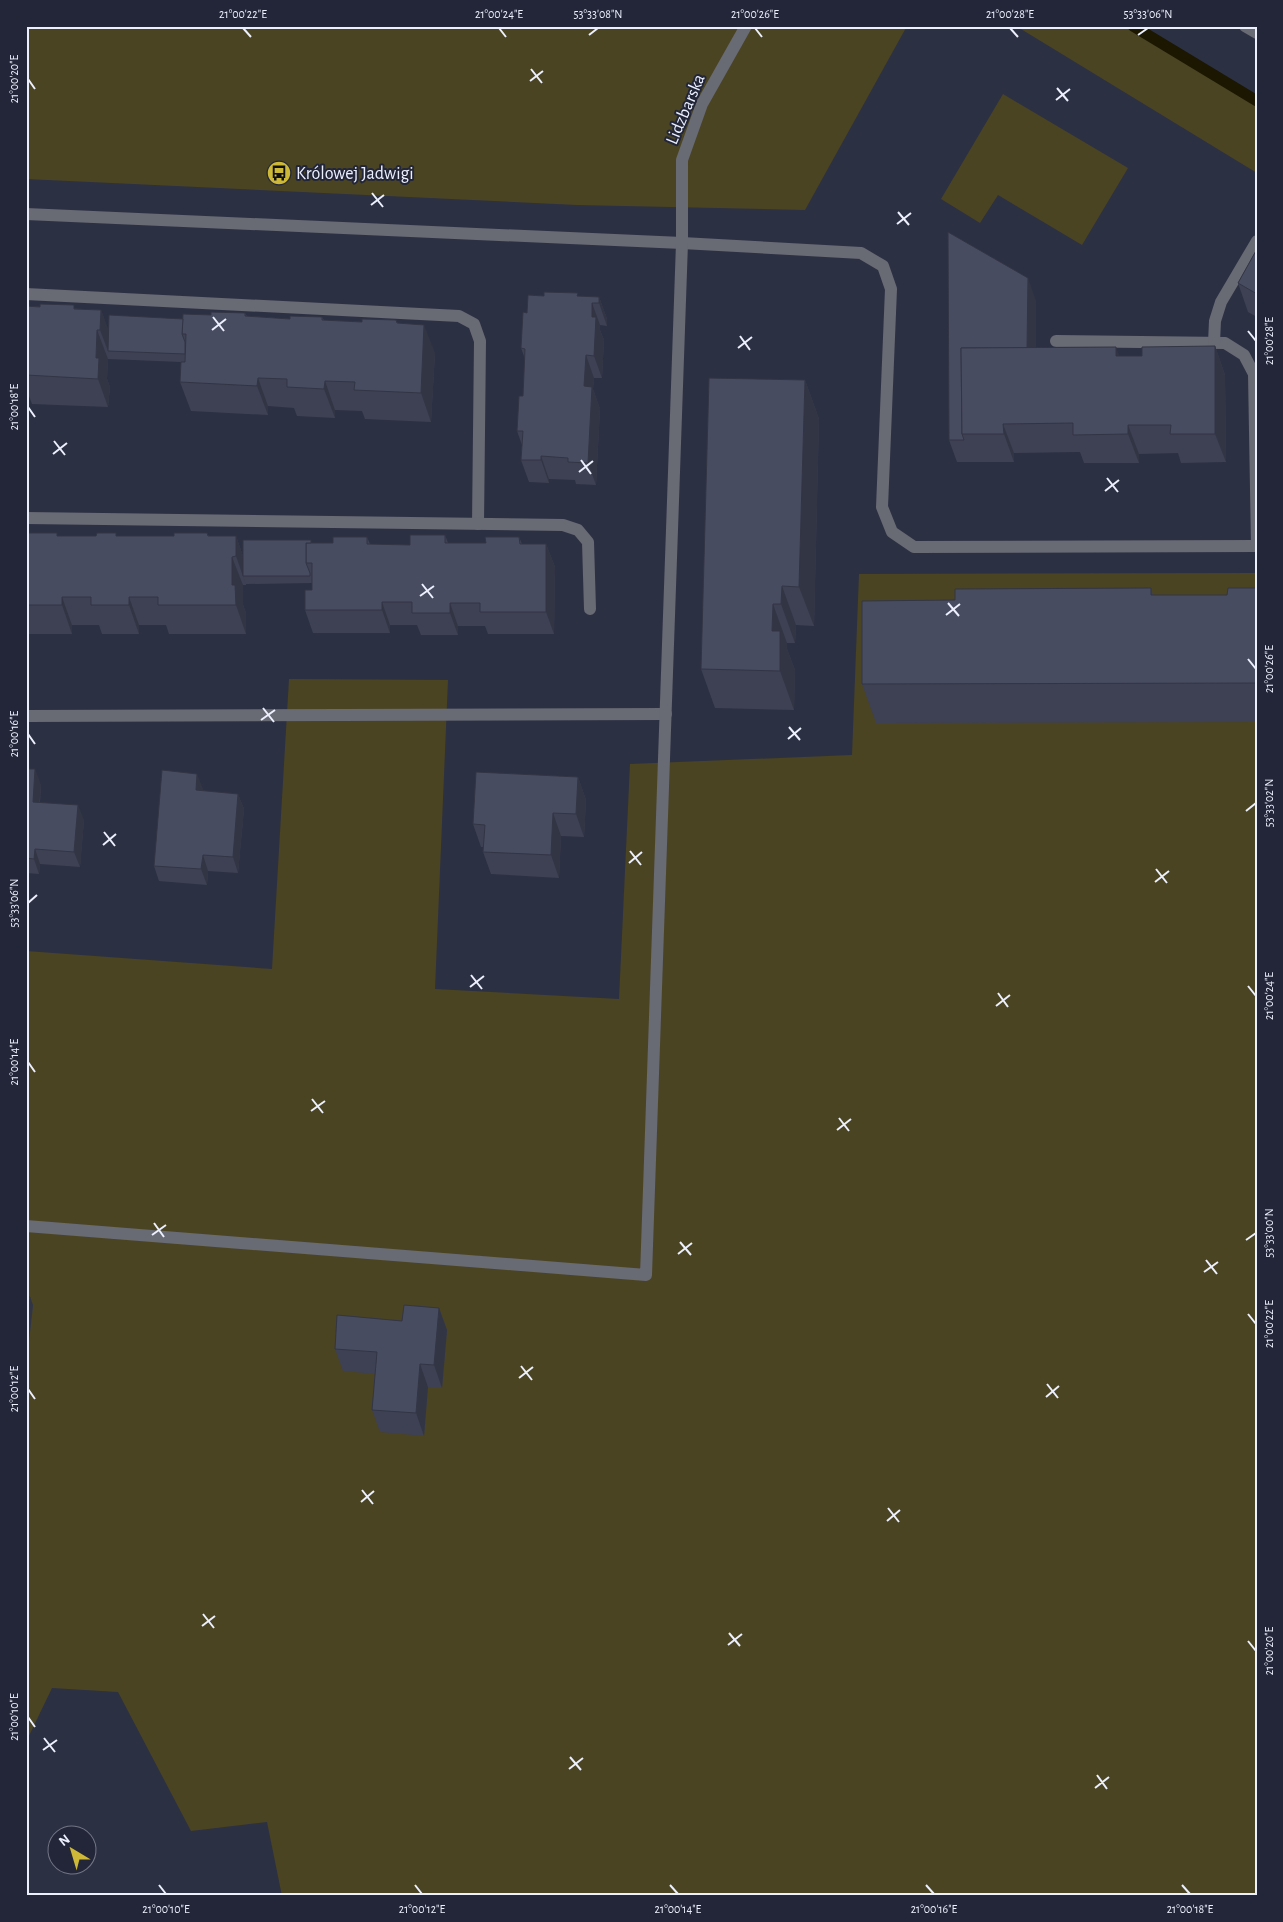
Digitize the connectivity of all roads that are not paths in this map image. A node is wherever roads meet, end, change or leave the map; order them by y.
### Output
1 (746, 26) edge
2 (1245, 26) edge
3 (1257, 33) edge
4 (26, 214) edge
5 (1257, 241) edge
6 (682, 243) junction
7 (26, 294) edge
8 (1056, 341) dead end
9 (1214, 343) junction
10 (26, 518) edge
11 (478, 524) junction
12 (1257, 546) edge
13 (590, 609) dead end
14 (666, 714) junction
15 (26, 716) edge
16 (26, 1226) edge

1 - 6 street, Lidzbarska
2 - 3 street
4 - 6 street
5 - 9 street
6 - 12 street
6 - 14 street, Lidzbarska
7 - 11 street
8 - 9 street
9 - 12 street
10 - 11 street
11 - 13 street
14 - 15 street
14 - 16 street, Lidzbarska

